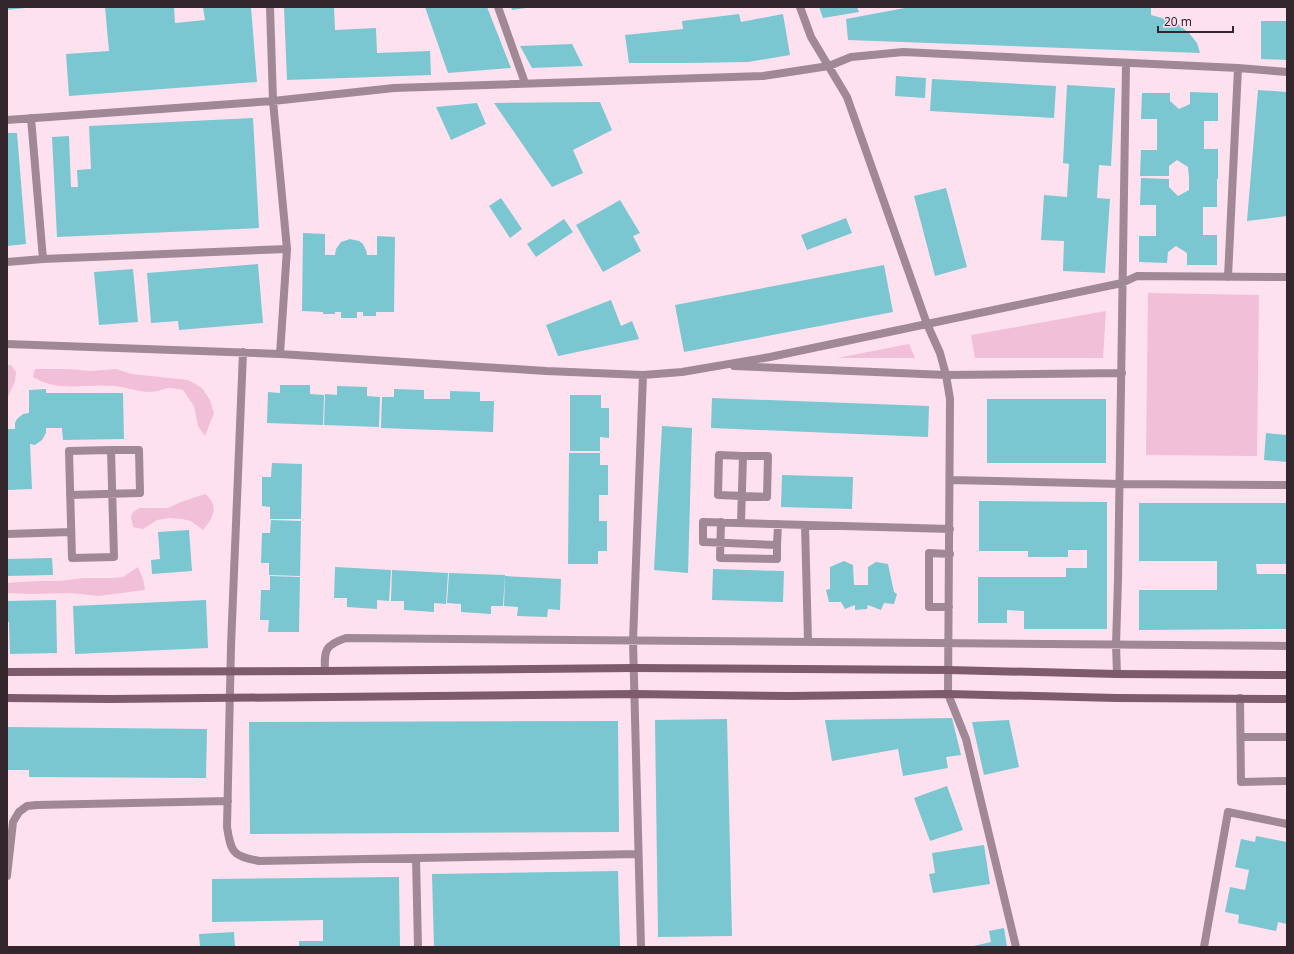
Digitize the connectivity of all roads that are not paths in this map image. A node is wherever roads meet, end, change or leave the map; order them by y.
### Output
1 (270, 7) edge
2 (498, 7) edge
3 (800, 7) edge
4 (1126, 63) junction
5 (829, 66) junction
6 (1238, 68) junction
7 (1287, 72) edge
8 (525, 83) junction
9 (273, 101) junction
10 (31, 118) junction
11 (7, 120) edge
12 (287, 250) junction
13 (42, 259) junction
14 (7, 262) edge
15 (1228, 277) junction
16 (1287, 277) edge
17 (1122, 284) junction
18 (927, 324) junction
19 (7, 344) edge
20 (243, 352) junction
21 (280, 354) junction
22 (716, 366) junction
23 (1122, 373) junction
24 (643, 375) junction
25 (946, 375) junction
26 (111, 450) junction
27 (743, 456) junction
28 (950, 480) junction
29 (1120, 484) junction
30 (1287, 485) edge
31 (70, 494) junction
32 (112, 494) junction
33 (742, 496) junction
34 (721, 522) junction
35 (741, 523) junction
36 (778, 524) junction
37 (805, 525) junction
38 (950, 529) junction
39 (71, 532) junction
40 (7, 534) edge
41 (720, 543) junction
42 (777, 545) junction
43 (950, 554) junction
44 (949, 607) junction
45 (633, 641) junction
46 (808, 642) junction
47 (949, 642) junction
48 (1116, 645) junction
49 (1287, 646) edge
50 (633, 668) junction
51 (948, 670) junction
52 (230, 671) junction
53 (325, 671) junction
54 (7, 672) edge
55 (1117, 674) junction
56 (1287, 674) edge
57 (634, 694) junction
58 (948, 694) junction
59 (230, 697) junction
60 (7, 698) edge
61 (1240, 698) junction
62 (1287, 699) edge
63 (1241, 737) junction
64 (1287, 737) edge
65 (1287, 781) edge
66 (228, 802) junction
67 (1287, 824) edge
68 (638, 854) junction
69 (416, 858) junction
70 (7, 876) edge
71 (418, 947) edge
72 (641, 947) edge
73 (1016, 947) edge
74 (1204, 947) edge

1 - 9 street
2 - 8 street
3 - 5 street
4 - 5 street
4 - 6 street
4 - 17 street
5 - 8 street
5 - 18 street
6 - 7 street
6 - 15 street
8 - 9 street
9 - 10 street
9 - 12 street
10 - 11 street
10 - 13 street
12 - 13 street
12 - 21 street
13 - 14 street
15 - 16 street
15 - 17 street
17 - 18 street
17 - 23 street
18 - 22 street
18 - 25 street
19 - 20 street
20 - 21 street
20 - 52 street
21 - 24 street
22 - 24 street
22 - 25 street
23 - 25 street
23 - 29 street
24 - 45 street
25 - 28 street
26 - 31 street
26 - 32 street
26 - 32 street
27 - 33 street
27 - 33 street
27 - 33 street
28 - 29 street
28 - 38 street
29 - 30 street
29 - 48 street
31 - 32 street
31 - 39 street
32 - 39 street
33 - 35 street
34 - 35 street
34 - 41 street
34 - 41 street
35 - 36 street
36 - 37 street
36 - 42 street
37 - 38 street
37 - 46 street
38 - 43 street
39 - 40 street
41 - 42 street
41 - 42 street
43 - 44 street
43 - 44 street
44 - 47 street
45 - 46 street
45 - 50 street
45 - 53 street
46 - 47 street
47 - 48 street
47 - 51 street
48 - 49 street
48 - 55 street
50 - 51 street
50 - 53 street
50 - 57 street
51 - 55 street
51 - 58 street
52 - 53 street
52 - 54 street
52 - 59 street
55 - 56 street
57 - 58 street
57 - 59 street
57 - 68 street
58 - 61 street
58 - 73 street
59 - 60 street
59 - 66 street
61 - 62 street
61 - 63 street
63 - 64 street
63 - 65 street
66 - 69 street
66 - 70 street
67 - 74 street
68 - 69 street
68 - 72 street
69 - 71 street

